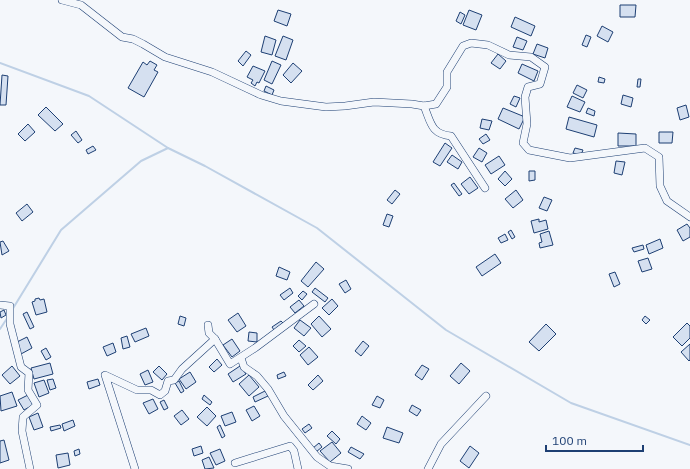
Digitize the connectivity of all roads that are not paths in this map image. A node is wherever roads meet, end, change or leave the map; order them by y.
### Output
1 (62, 0) edge
2 (424, 106) junction
3 (485, 188) dead end
4 (690, 217) edge
5 (314, 304) dead end
6 (0, 305) edge
7 (208, 325) dead end
8 (215, 339) junction
9 (241, 358) junction
10 (486, 396) dead end
11 (235, 464) dead end
12 (30, 469) edge
13 (135, 469) edge
14 (298, 469) edge
15 (348, 469) edge
16 (428, 469) edge

1 - 2 street
2 - 3 street
2 - 4 street
5 - 9 street
6 - 12 street
7 - 8 street
8 - 9 street
8 - 13 street
9 - 15 street
10 - 16 street
11 - 14 street

